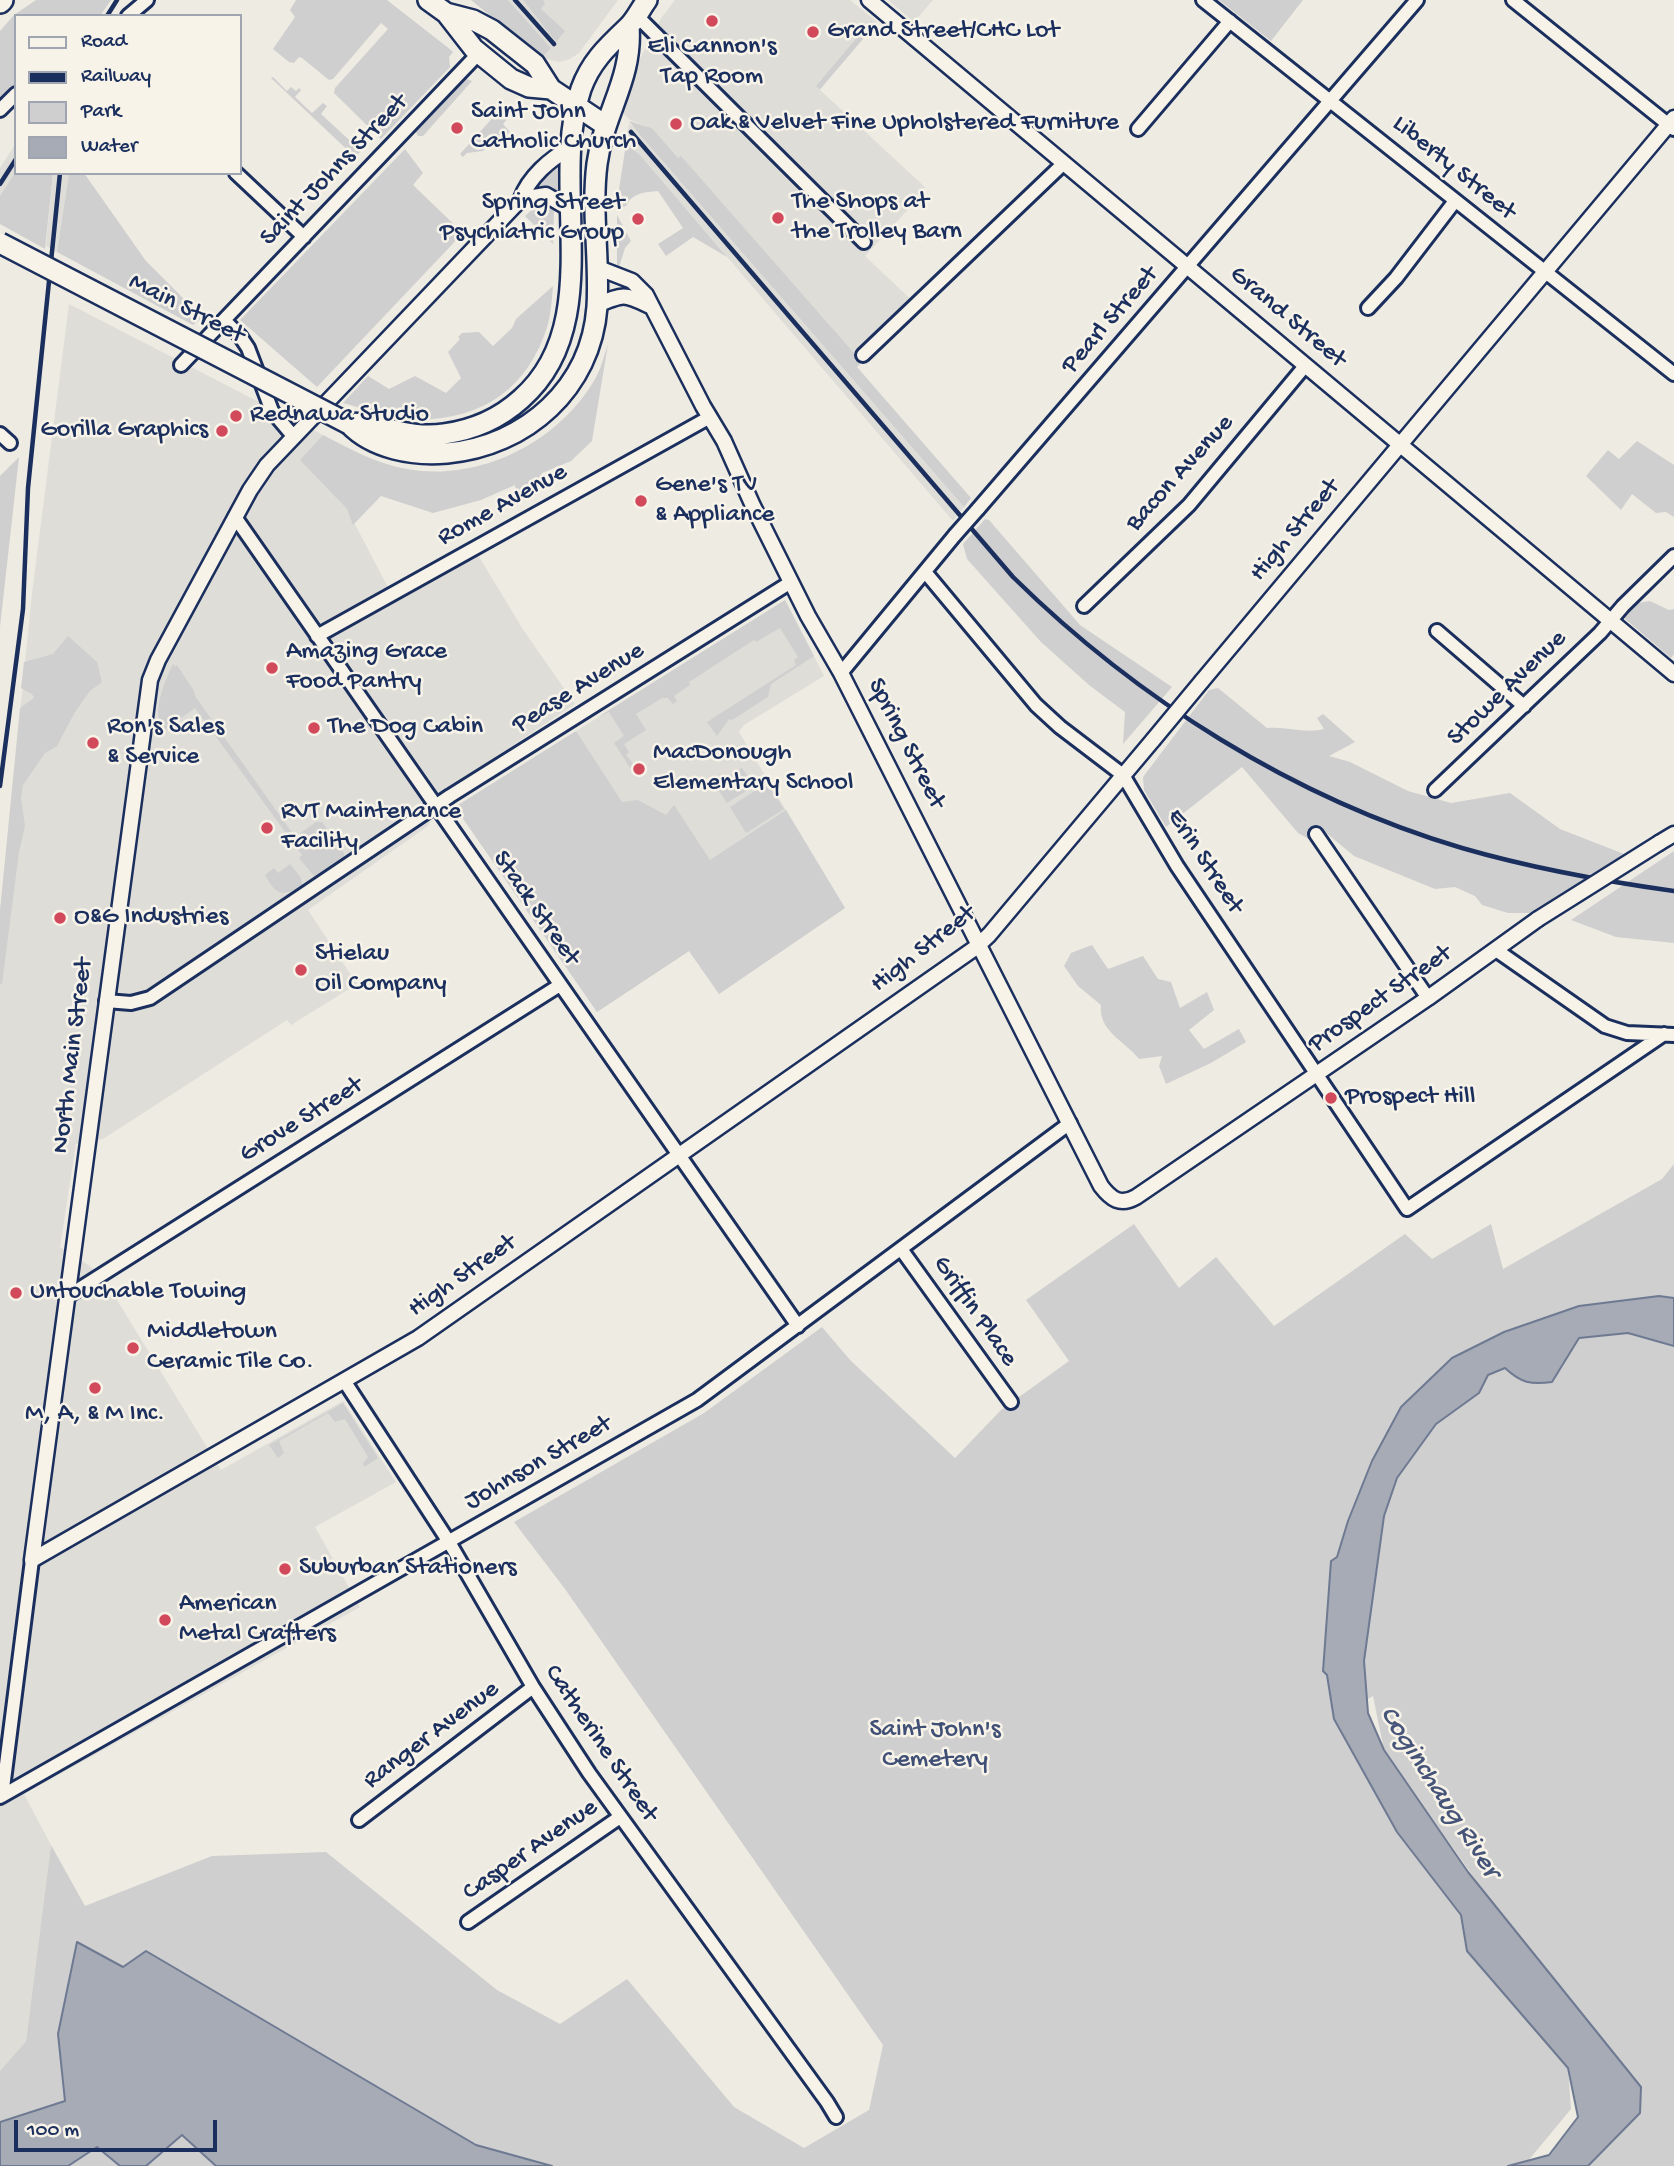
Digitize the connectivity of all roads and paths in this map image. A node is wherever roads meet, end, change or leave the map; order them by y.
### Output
1 (147, 0) edge
2 (428, 0) edge
3 (869, 0) edge
4 (1203, 0) edge
5 (1417, 0) edge
6 (1513, 0) edge
7 (446, 13) junction
8 (130, 14) edge
9 (637, 14) edge
10 (1230, 21) junction
11 (479, 53) junction
12 (551, 89) junction
13 (14, 96) edge
14 (1331, 101) junction
15 (576, 107) junction
16 (0, 110) edge
17 (606, 123) junction
18 (1672, 124) edge
19 (1138, 128) dead end
20 (570, 148) junction
21 (1064, 163) junction
22 (238, 175) edge
23 (521, 199) junction
24 (1455, 201) junction
25 (570, 209) junction
26 (304, 237) junction
27 (864, 242) dead end
28 (0, 243) edge
29 (596, 267) junction
30 (1189, 267) junction
31 (1544, 271) junction
32 (597, 305) junction
33 (652, 307) junction
34 (1368, 308) dead end
35 (224, 320) junction
36 (863, 355) dead end
37 (181, 365) dead end
38 (1305, 366) junction
39 (1674, 374) edge
40 (710, 417) junction
41 (349, 424) junction
42 (294, 438) junction
43 (1400, 445) junction
44 (235, 517) junction
45 (1674, 556) edge
46 (926, 573) junction
47 (791, 582) junction
48 (1084, 606) dead end
49 (1611, 620) junction
50 (1437, 631) dead end
51 (317, 636) junction
52 (841, 673) junction
53 (1674, 674) edge
54 (1524, 706) junction
55 (1123, 775) junction
56 (1435, 790) dead end
57 (436, 807) junction
58 (1316, 834) dead end
59 (1674, 834) edge
60 (979, 944) junction
61 (1496, 950) junction
62 (560, 985) junction
63 (1428, 998) junction
64 (106, 1001) junction
65 (1669, 1034) edge
66 (1317, 1074) junction
67 (1070, 1123) junction
68 (680, 1157) junction
69 (1116, 1201) joint
70 (901, 1249) junction
71 (68, 1296) junction
72 (798, 1326) junction
73 (345, 1382) junction
74 (1010, 1402) dead end
75 (449, 1542) junction
76 (32, 1560) junction
77 (533, 1687) junction
78 (1, 1797) edge
79 (620, 1817) junction
80 (359, 1820) dead end
81 (468, 1922) dead end
82 (836, 2118) dead end

1 - 8 street
2 - 7 highway
3 - 21 street, Grand Street
4 - 10 street, Liberty Street
5 - 14 street, Pearl Street
6 - 18 street
7 - 11 highway
7 - 12 highway
9 - 15 highway, Main Street
9 - 17 highway, Main Street
9 - 27 street
10 - 14 street, Liberty Street
10 - 19 street
11 - 12 highway
11 - 26 street, Saint Johns Street
12 - 15 highway
13 - 16 street
14 - 24 street, Liberty Street
14 - 30 street, Pearl Street
15 - 17 highway
15 - 20 highway, Main Street
17 - 29 highway, Main Street
18 - 31 street, High Street
20 - 23 street, North Main Street
20 - 25 highway, Main Street
21 - 30 street, Grand Street
21 - 36 street
22 - 26 street
23 - 25 street
23 - 42 street, North Main Street
24 - 31 street, Liberty Street
24 - 34 street
25 - 41 highway, Main Street
26 - 35 street, Saint Johns Street
28 - 41 highway, Main Street, bridge
29 - 32 highway, Main Street
29 - 33 street, Spring Street
30 - 38 street, Grand Street
30 - 46 street, Pearl Street, bridge
31 - 39 street, Liberty Street
31 - 43 street, High Street
32 - 33 street
32 - 41 highway, Main Street
33 - 40 street, Spring Street
35 - 37 street, Saint Johns Street
35 - 42 street
38 - 43 street, Grand Street
38 - 48 street, Bacon Avenue
40 - 47 street, Spring Street
40 - 51 street, Rome Avenue
42 - 44 street, North Main Street
43 - 49 street, Grand Street
43 - 55 street, High Street, bridge
44 - 51 street, Stack Street
44 - 64 street, North Main Street
45 - 49 street, Stowe Avenue
46 - 52 street, Pearl Street
46 - 55 street, Erin Street
47 - 52 street, Spring Street
47 - 57 street, Pease Avenue
49 - 53 street, Grand Street
49 - 54 street, Stowe Avenue
50 - 54 street
51 - 57 street, Stack Street
52 - 60 street, Spring Street
54 - 56 street, Stowe Avenue
55 - 60 street, High Street
55 - 66 street, Erin Street
57 - 62 street, Stack Street
57 - 64 street, Pease Avenue
58 - 63 street
59 - 61 street, Prospect Street, bridge
60 - 67 street, Spring Street
60 - 68 street, High Street
61 - 63 street, Prospect Street
61 - 65 street
62 - 68 street, Stack Street
62 - 71 street, Grove Street
63 - 66 street, Prospect Street
64 - 71 street, North Main Street
65 - 66 street, Erin Street
66 - 69 street, Prospect Street
67 - 69 street, Spring Street
67 - 70 street, Johnson Street
68 - 72 street, Stack Street
68 - 73 street, High Street
70 - 72 street, Johnson Street
70 - 74 street, Griffin Place
71 - 76 street, North Main Street
72 - 75 street, Johnson Street
73 - 75 street, Catherine Street
73 - 76 street, High Street
75 - 77 street, Catherine Street
75 - 78 street, Johnson Street
76 - 78 street, North Main Street
77 - 79 street, Catherine Street
77 - 80 street, Ranger Avenue
79 - 81 street, Casper Avenue
79 - 82 street, Catherine Street

